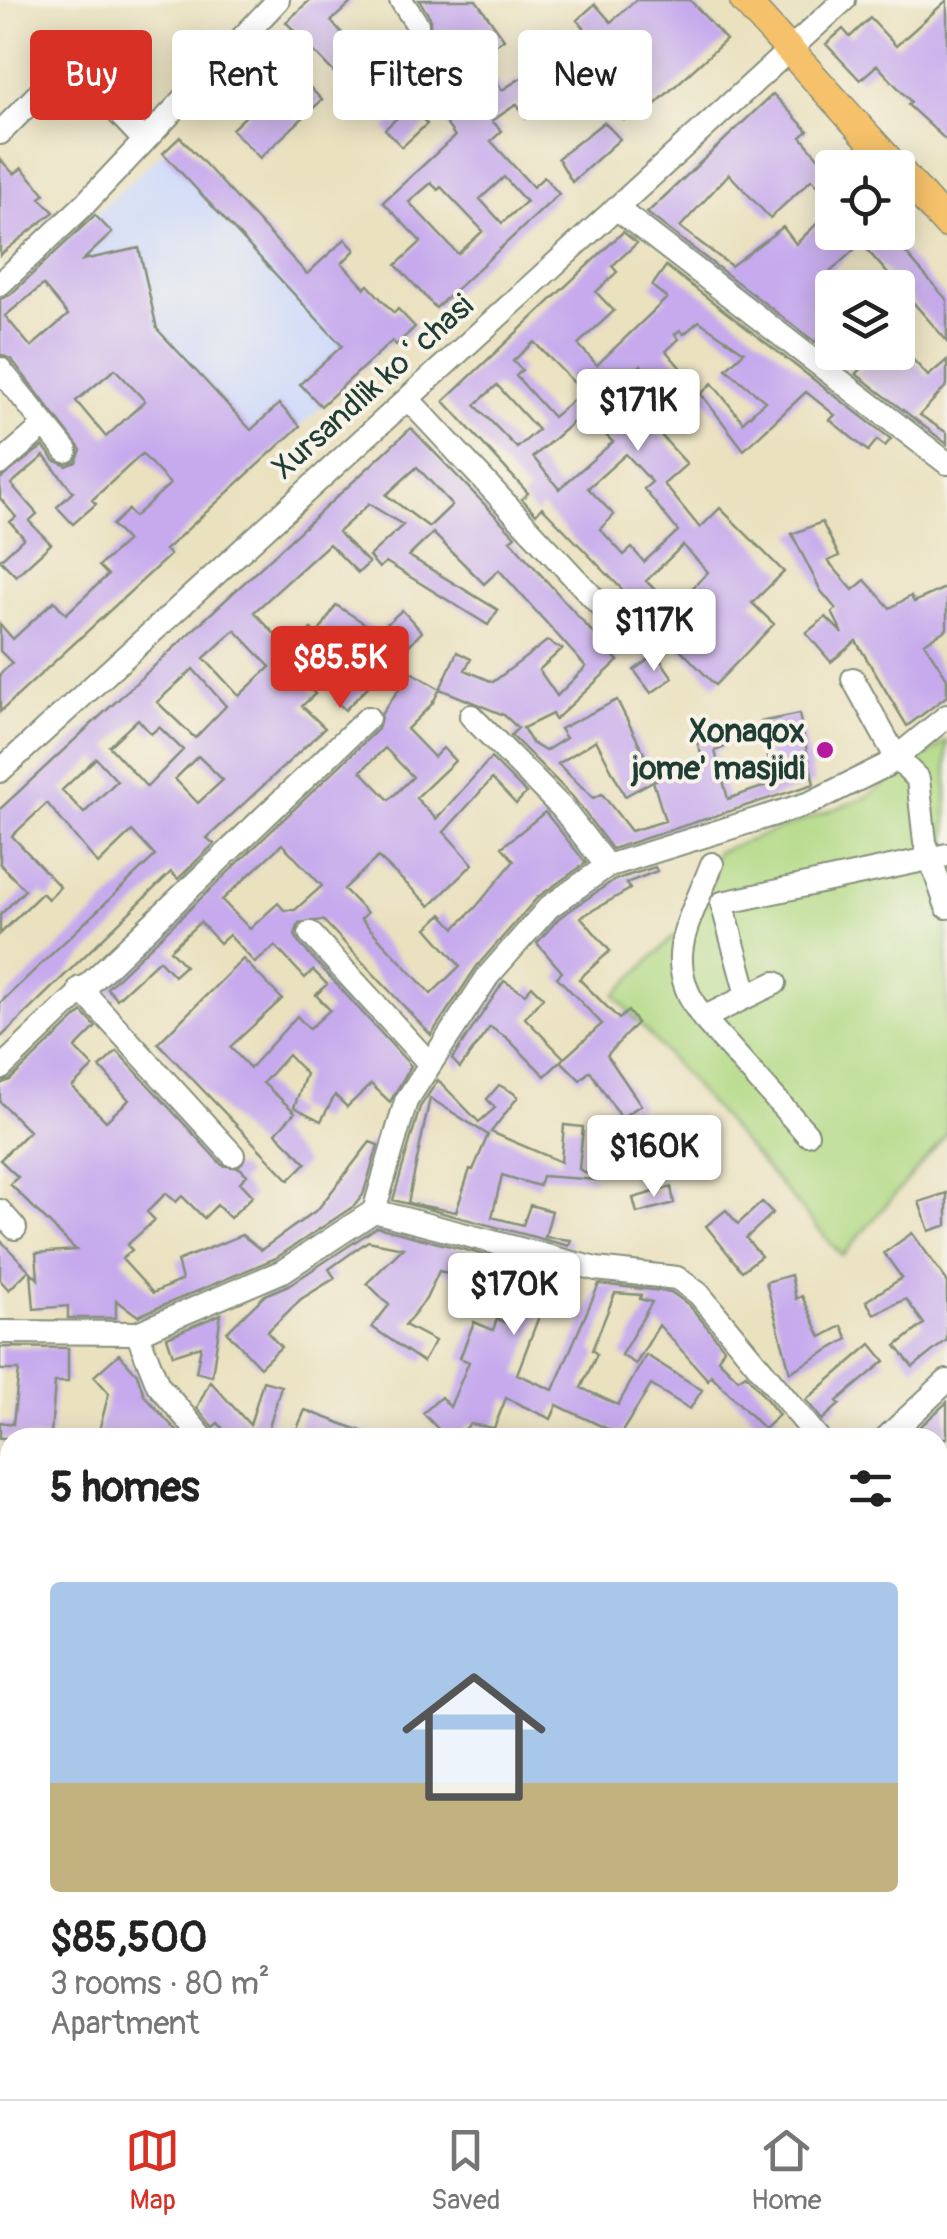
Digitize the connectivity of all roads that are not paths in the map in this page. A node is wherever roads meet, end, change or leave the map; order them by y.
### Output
1 (278, 0) edge
2 (401, 0) edge
3 (744, 0) edge
4 (844, 0) edge
5 (416, 24) dead end
6 (789, 49) junction
7 (0, 133) edge
8 (143, 139) junction
9 (881, 150) edge
10 (915, 188) edge
11 (616, 208) junction
12 (947, 224) edge
13 (0, 284) edge
14 (0, 369) edge
15 (408, 399) junction
16 (45, 424) junction
17 (66, 451) dead end
18 (947, 463) edge
19 (0, 464) edge
20 (629, 636) dead end
21 (853, 679) dead end
22 (472, 716) dead end
23 (947, 716) edge
24 (368, 718) dead end
25 (896, 757) junction
26 (0, 772) edge
27 (939, 857) edge
28 (712, 864) dead end
29 (607, 866) junction
30 (947, 907) edge
31 (310, 933) dead end
32 (775, 983) dead end
33 (80, 988) junction
34 (747, 995) junction
35 (703, 1018) junction
36 (429, 1063) junction
37 (0, 1068) edge
38 (807, 1134) dead end
39 (234, 1155) dead end
40 (374, 1210) junction
41 (0, 1332) edge
42 (136, 1333) junction
43 (947, 1382) edge
44 (195, 1428) edge
45 (810, 1428) edge
46 (897, 1428) edge

1 - 8 street
2 - 5 street
3 - 6 main road
4 - 6 street, Xursandlik koʻchasi
6 - 9 main road
6 - 11 street, Xursandlik koʻchasi
7 - 8 street
8 - 13 street
10 - 12 main road
11 - 15 street, Xursandlik koʻchasi
11 - 18 street
14 - 16 street
15 - 20 street
15 - 26 street, Xursandlik koʻchasi
16 - 17 street
16 - 19 street
21 - 25 street
22 - 29 street
23 - 25 street
24 - 33 street
25 - 27 street
25 - 29 street
27 - 30 street
27 - 34 street
28 - 35 street
29 - 36 street
31 - 36 street
32 - 34 street
33 - 37 street
33 - 39 street
34 - 35 street
35 - 38 street
36 - 40 street
40 - 42 street
40 - 45 street
41 - 42 street
42 - 44 street
43 - 46 street

